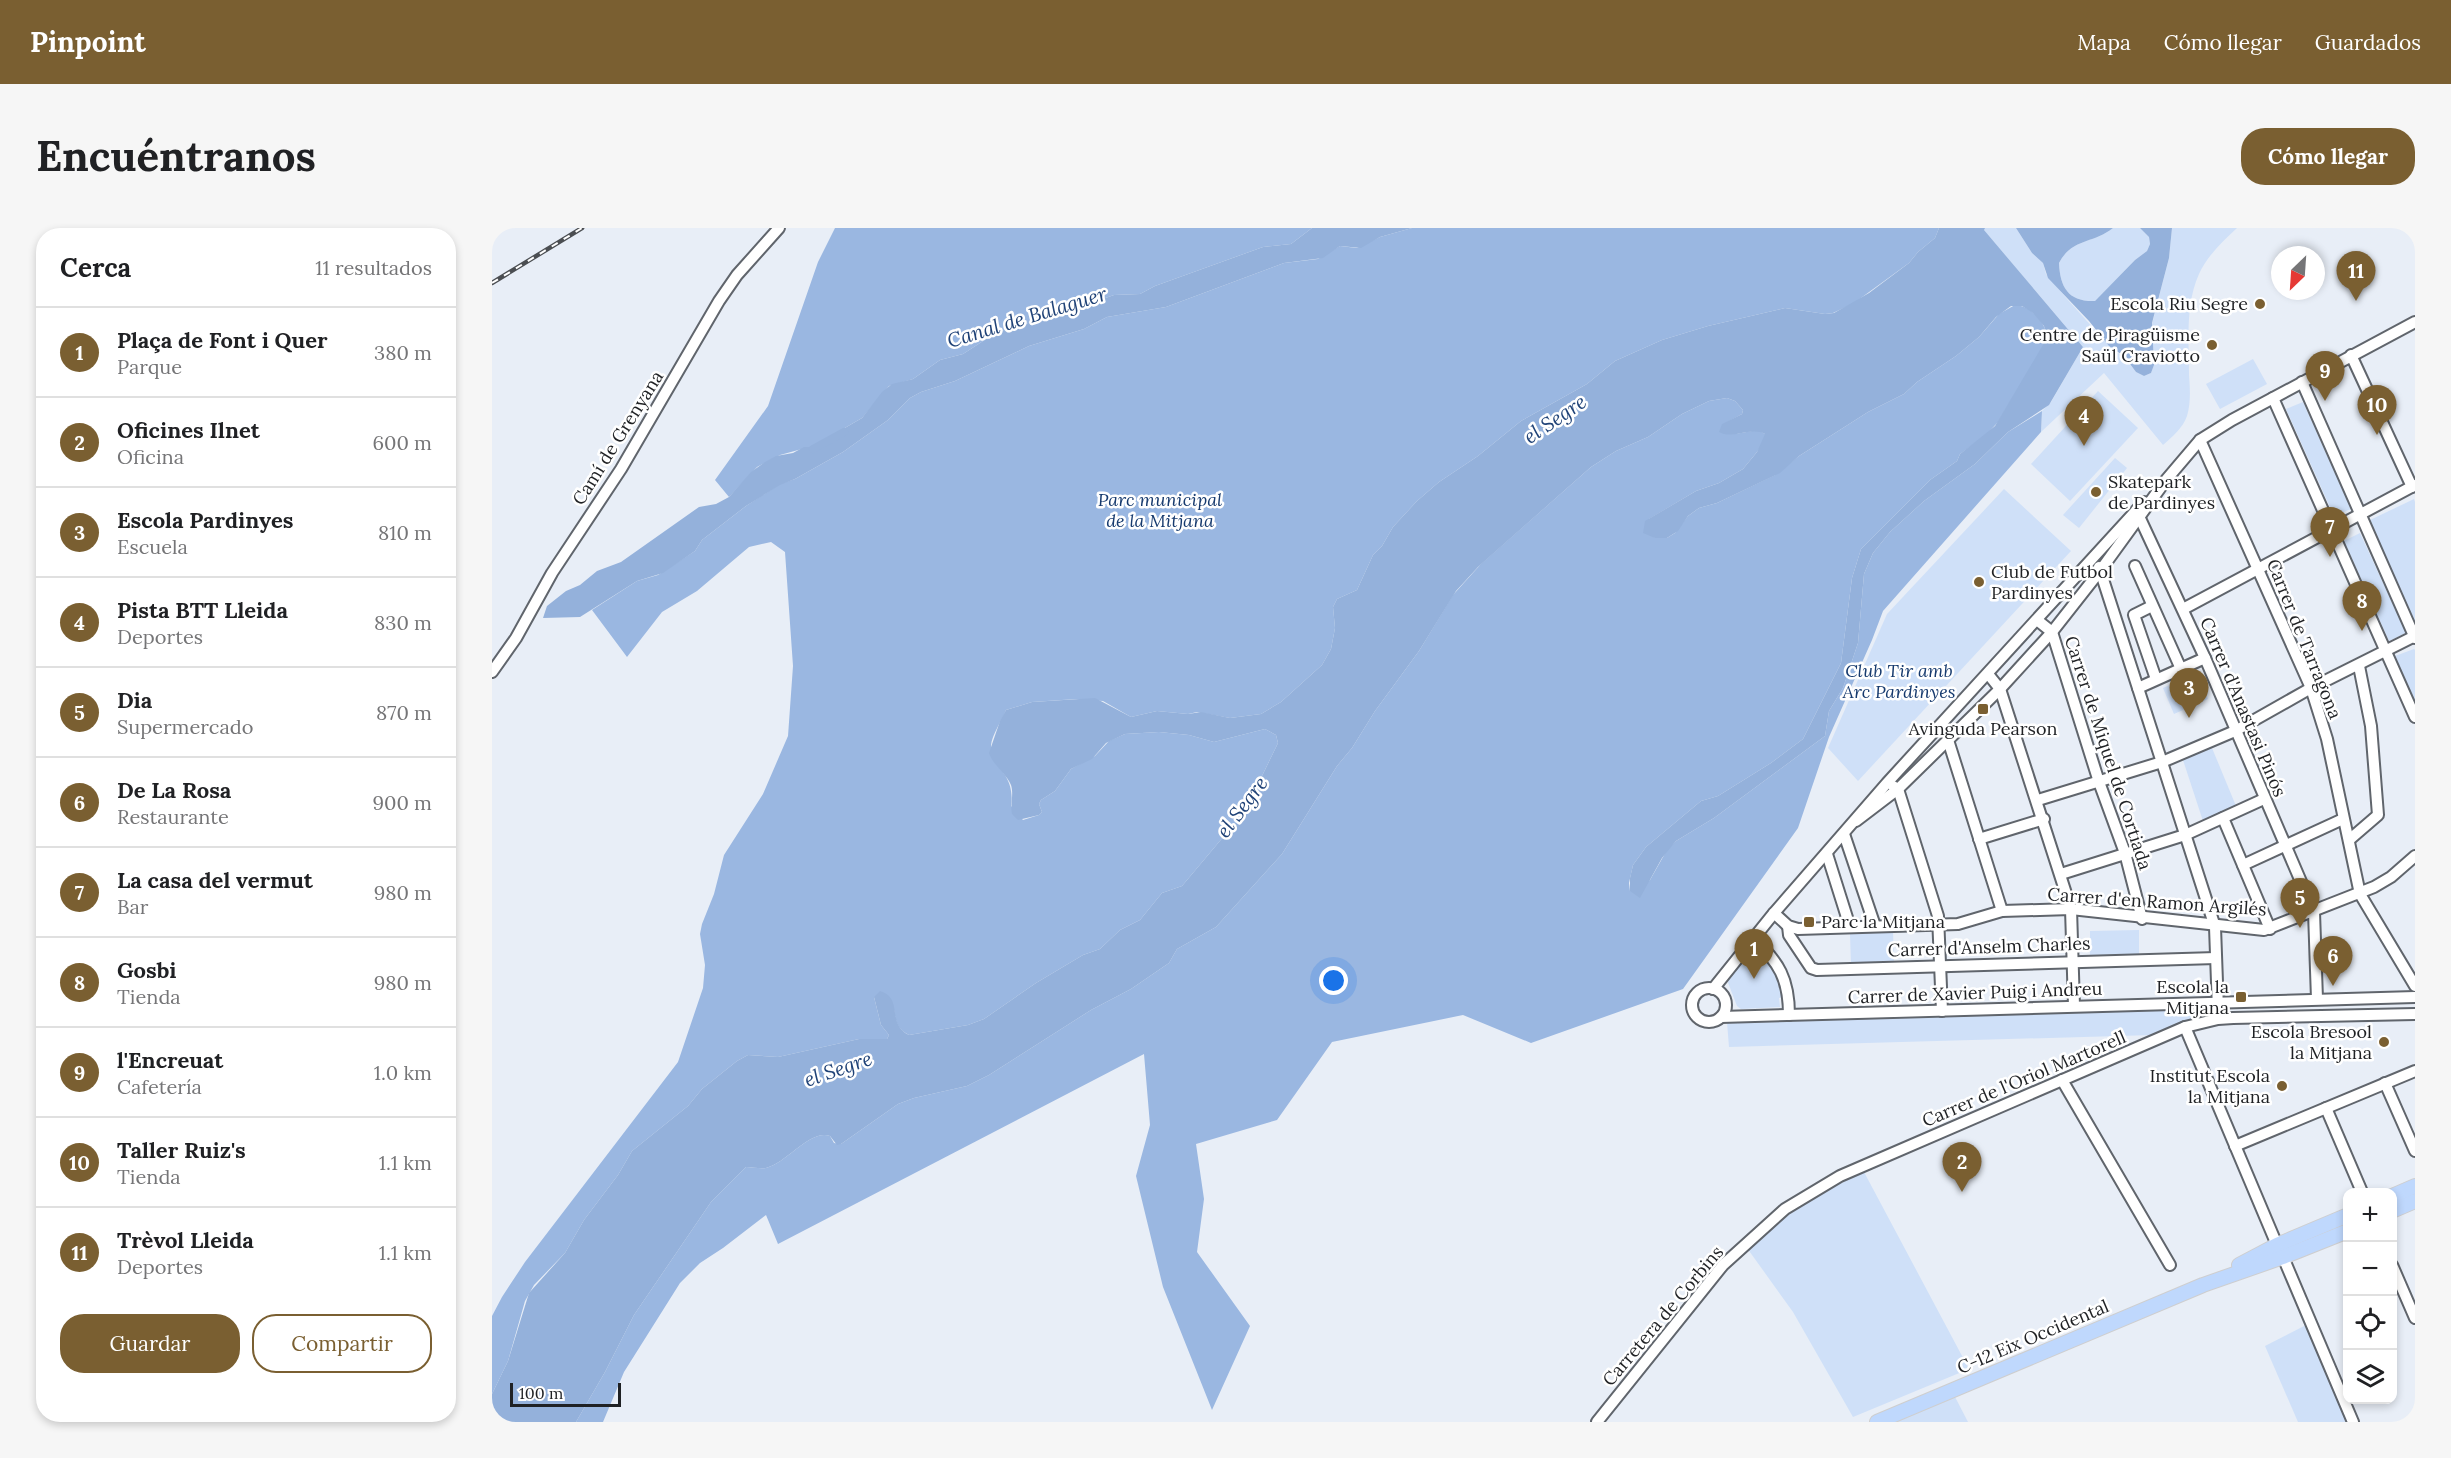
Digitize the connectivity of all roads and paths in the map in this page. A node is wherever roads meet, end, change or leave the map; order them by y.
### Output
1 (779, 228) edge
2 (2415, 322) edge
3 (2351, 355) junction
4 (2302, 382) junction
5 (2273, 398) junction
6 (2200, 440) junction
7 (2414, 486) edge
8 (2138, 513) junction
9 (2361, 515) junction
10 (2332, 531) junction
11 (2097, 553) junction
12 (2135, 566) dead end
13 (2085, 567) junction
14 (2259, 570) junction
15 (2098, 575) junction
16 (2152, 606) junction
17 (2183, 609) junction
18 (2037, 620) junction
19 (2052, 632) junction
20 (2415, 637) edge
21 (2386, 651) junction
22 (2205, 658) junction
23 (2359, 666) junction
24 (2181, 669) junction
25 (492, 672) edge
26 (1988, 674) junction
27 (2156, 679) junction
28 (2138, 688) junction
29 (2311, 688) junction
30 (2000, 689) junction
31 (2415, 717) edge
32 (2235, 731) junction
33 (1948, 740) junction
34 (2162, 762) junction
35 (2099, 782) junction
36 (1887, 783) junction
37 (1898, 789) junction
38 (2264, 799) junction
39 (2038, 800) junction
40 (2044, 819) junction
41 (2223, 819) junction
42 (2343, 819) junction
43 (1856, 821) junction
44 (1844, 834) junction
45 (2186, 835) junction
46 (1979, 839) junction
47 (2349, 840) junction
48 (2285, 846) junction
49 (2125, 853) junction
50 (1827, 854) junction
51 (2415, 855) edge
52 (2243, 865) junction
53 (2061, 874) junction
54 (2360, 894) junction
55 (2071, 909) junction
56 (2002, 911) junction
57 (2314, 912) junction
58 (1774, 913) junction
59 (2142, 919) junction
60 (1939, 924) junction
61 (1788, 926) junction
62 (1875, 926) junction
63 (1850, 927) junction
64 (2215, 927) junction
65 (2270, 929) junction
66 (1753, 938) junction
67 (2216, 958) junction
68 (2072, 961) junction
69 (1940, 965) junction
70 (2415, 986) edge
71 (1713, 989) junction
72 (2415, 997) edge
73 (2317, 999) junction
74 (2218, 1003) junction
75 (2074, 1006) junction
76 (1942, 1011) junction
77 (1726, 1014) junction
78 (2415, 1014) edge
79 (1789, 1015) junction
80 (2218, 1019) junction
81 (2185, 1027) junction
82 (2415, 1071) edge
83 (2062, 1080) junction
84 (2385, 1083) junction
85 (2326, 1108) junction
86 (2235, 1146) junction
87 (2415, 1151) edge
88 (1845, 1174) joint
89 (2415, 1186) edge
90 (2360, 1188) edge
91 (2397, 1194) edge
92 (2415, 1201) edge
93 (2397, 1209) edge
94 (2343, 1218) edge
95 (2343, 1232) edge
96 (2280, 1251) junction
97 (2170, 1265) dead end
98 (2397, 1277) edge
99 (2415, 1318) edge
100 (1597, 1422) edge
101 (1877, 1422) edge
102 (2353, 1422) edge

1 - 25 street, Camí de Grenyana
2 - 3 street
3 - 4 street
3 - 7 street
4 - 5 street
4 - 9 street
5 - 6 street
5 - 10 street
6 - 8 street
6 - 14 street, Carrer de Tarragona
7 - 9 street
8 - 11 street
8 - 15 street
8 - 17 street, Carrer d'Anastasi Pinós
9 - 10 street
9 - 20 street
10 - 14 street
10 - 21 street
11 - 13 street
11 - 15 street
12 - 16 street
13 - 15 street
13 - 18 street
14 - 17 street
14 - 29 street, Carrer de Tarragona
15 - 19 street
15 - 28 street
16 - 24 street
16 - 27 street
17 - 22 street, Carrer d'Anastasi Pinós
18 - 19 street
18 - 26 street
19 - 30 street
19 - 35 street, Carrer de Miquel de Cortiada
20 - 21 street
21 - 23 street
21 - 31 street
22 - 24 street
22 - 32 street, Carrer d'Anastasi Pinós
23 - 29 street
23 - 47 street
24 - 27 street
26 - 30 street
26 - 36 street
27 - 28 street
28 - 34 street
29 - 32 street
29 - 42 street, Carrer de Tarragona
30 - 33 street
30 - 39 street
32 - 34 street
32 - 38 street, Carrer d'Anastasi Pinós
33 - 37 street
33 - 46 street
34 - 35 street
34 - 45 street
35 - 39 street
35 - 49 street, Carrer de Miquel de Cortiada
36 - 37 street
36 - 43 street
37 - 43 street
37 - 60 street
38 - 41 street
38 - 48 street, Carrer d'Anastasi Pinós
39 - 40 street
40 - 46 street
40 - 53 street
41 - 45 street
41 - 52 street
42 - 47 street, Carrer de Tarragona
42 - 48 street
43 - 44 street
44 - 50 street
44 - 62 street
45 - 49 street
45 - 64 street
46 - 56 street
47 - 54 street, Carrer de Tarragona
48 - 52 street
48 - 57 street, Carrer d'Anastasi Pinós
49 - 53 street
49 - 59 street, Carrer de Miquel de Cortiada
50 - 58 street
50 - 63 street
51 - 54 street, Carrer d'en Ramon Argilés
52 - 65 street
53 - 55 street
54 - 57 street, Carrer d'en Ramon Argilés
54 - 70 street, Carrer de Tarragona
55 - 56 street, Carrer d'en Ramon Argilés
55 - 59 street, Carrer d'en Ramon Argilés
55 - 68 street
56 - 60 street, Carrer d'en Ramon Argilés
57 - 65 street, Carrer d'en Ramon Argilés
57 - 73 street
58 - 61 street
58 - 66 street
59 - 64 street, Carrer d'en Ramon Argilés
60 - 62 street, Carrer d'en Ramon Argilés
60 - 69 street
61 - 63 street, Carrer d'en Ramon Argilés
61 - 69 street, Carrer d'Anselm Charles
62 - 63 street, Carrer d'en Ramon Argilés
64 - 65 street, Carrer d'en Ramon Argilés
64 - 67 street
66 - 71 street
66 - 79 street
67 - 68 street, Carrer d'Anselm Charles
67 - 74 street
68 - 69 street, Carrer d'Anselm Charles
68 - 75 street
69 - 76 street
71 - 77 street
71 - 77 street
72 - 73 street, Carrer de Xavier Puig i Andreu
73 - 74 street, Carrer de Xavier Puig i Andreu
74 - 75 street, Carrer de Xavier Puig i Andreu
74 - 80 street
75 - 76 street, Carrer de Xavier Puig i Andreu
76 - 79 street, Carrer de Xavier Puig i Andreu
77 - 79 street, Carrer de Xavier Puig i Andreu
78 - 80 street, Carrer de l'Oriol Martorell
80 - 81 street, Carrer de l'Oriol Martorell
81 - 83 street, Carrer de l'Oriol Martorell
81 - 86 street
82 - 84 street
83 - 88 street, Carrer de l'Oriol Martorell
83 - 97 street
84 - 85 street
84 - 87 street
85 - 86 street
85 - 90 street
86 - 96 street
88 - 100 street, Carretera de Corbins
89 - 91 main road
92 - 93 main road
94 - 96 main road
95 - 96 main road
96 - 101 main road, C-12 Eix Occidental
96 - 102 street
98 - 99 street

